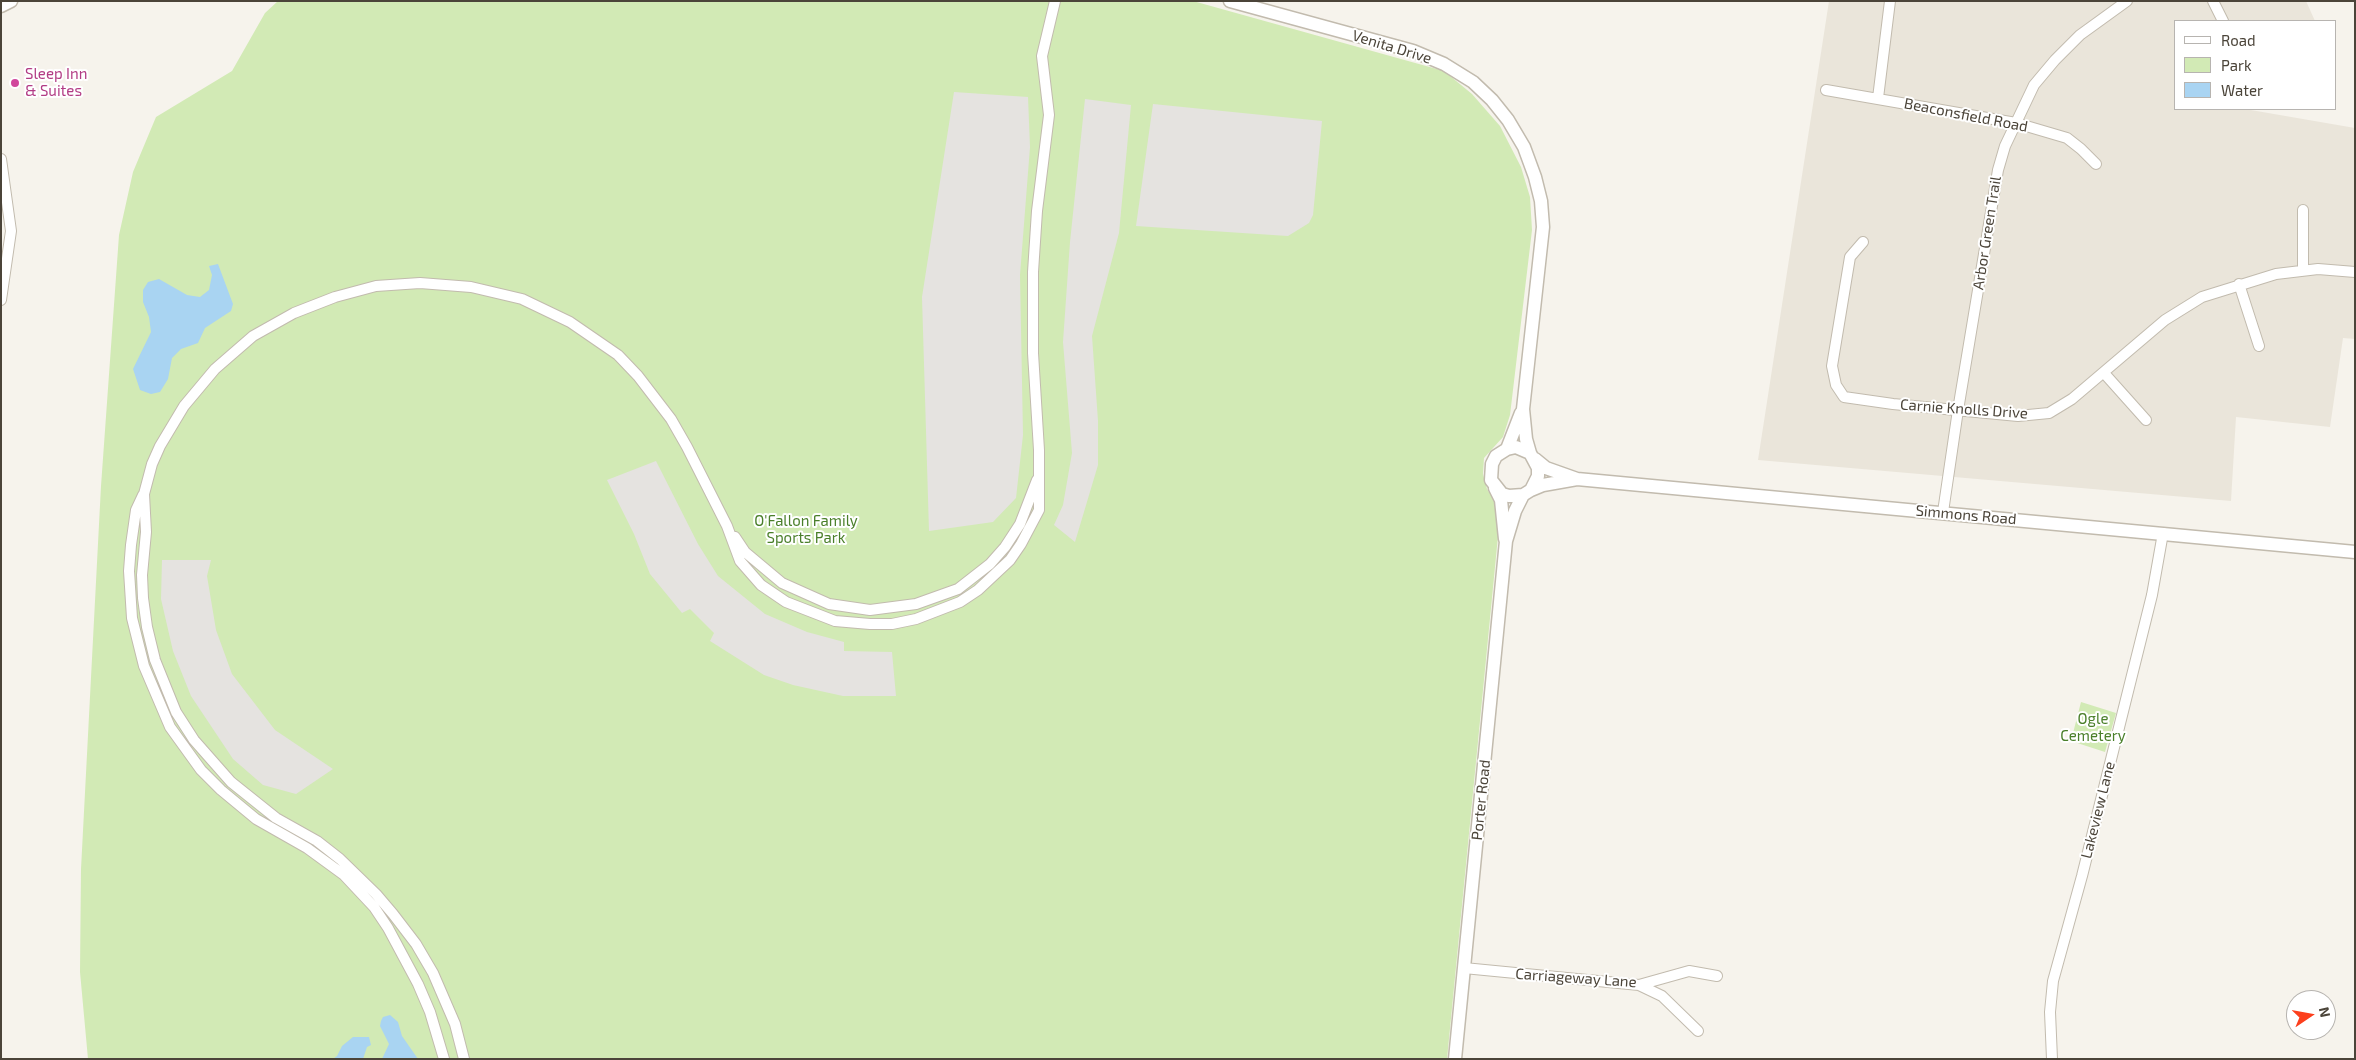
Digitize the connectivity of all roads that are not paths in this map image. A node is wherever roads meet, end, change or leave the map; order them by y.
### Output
1 (11, 1) edge
2 (1055, 1) edge
3 (1230, 1) edge
4 (1890, 1) edge
5 (2127, 1) edge
6 (2213, 1) edge
7 (1, 6) edge
8 (2222, 20) edge
9 (1826, 90) dead end
10 (1878, 98) junction
11 (2016, 122) junction
12 (1, 159) edge
13 (2096, 164) dead end
14 (2303, 210) dead end
15 (1863, 242) dead end
16 (2303, 270) junction
17 (2355, 272) edge
18 (2239, 284) junction
19 (1, 300) edge
20 (2259, 346) dead end
21 (2104, 373) junction
22 (1522, 409) junction
23 (1958, 410) junction
24 (2146, 420) dead end
25 (1507, 449) junction
26 (1533, 456) junction
27 (1038, 477) junction
28 (1578, 479) junction
29 (1495, 487) junction
30 (1527, 493) junction
31 (144, 494) junction
32 (1943, 512) junction
33 (727, 526) junction
34 (2163, 533) junction
35 (1506, 541) junction
36 (2355, 552) edge
37 (1464, 968) junction
38 (1717, 976) dead end
39 (1639, 985) junction
40 (1698, 1031) dead end
41 (444, 1059) edge
42 (464, 1059) edge
43 (1455, 1059) edge
44 (2052, 1059) edge

1 - 7 street
2 - 27 street
3 - 22 street, Venita Drive
4 - 10 street
5 - 11 street, Arbor Green Trail
6 - 8 street
9 - 10 street, Beaconsfield Road
10 - 11 street, Beaconsfield Road
11 - 13 street, Beaconsfield Road
11 - 23 street, Arbor Green Trail
12 - 19 street
14 - 16 street
15 - 23 street, Carnie Knolls Drive
16 - 17 street, Carnie Knolls Drive
16 - 18 street, Carnie Knolls Drive
18 - 20 street
18 - 21 street, Carnie Knolls Drive
21 - 23 street, Carnie Knolls Drive
21 - 24 street
22 - 25 street, Venita Drive
22 - 26 street, Venita Drive
23 - 32 street, Arbor Green Trail
25 - 26 street
25 - 29 street
26 - 28 street, Simmons Road
26 - 30 street
27 - 33 street
27 - 33 street
28 - 30 street, Simmons Road
28 - 32 street, Simmons Road
29 - 30 street
29 - 35 street, Porter Road
30 - 35 street, Porter Road
31 - 33 street
31 - 41 street
31 - 42 street
32 - 34 street, Simmons Road
34 - 36 street, Simmons Road
34 - 44 street, Lakeview Lane
35 - 37 street, Porter Road
37 - 39 street, Carriageway Lane
37 - 43 street, Porter Road
38 - 39 street, Carriageway Lane
39 - 40 street

